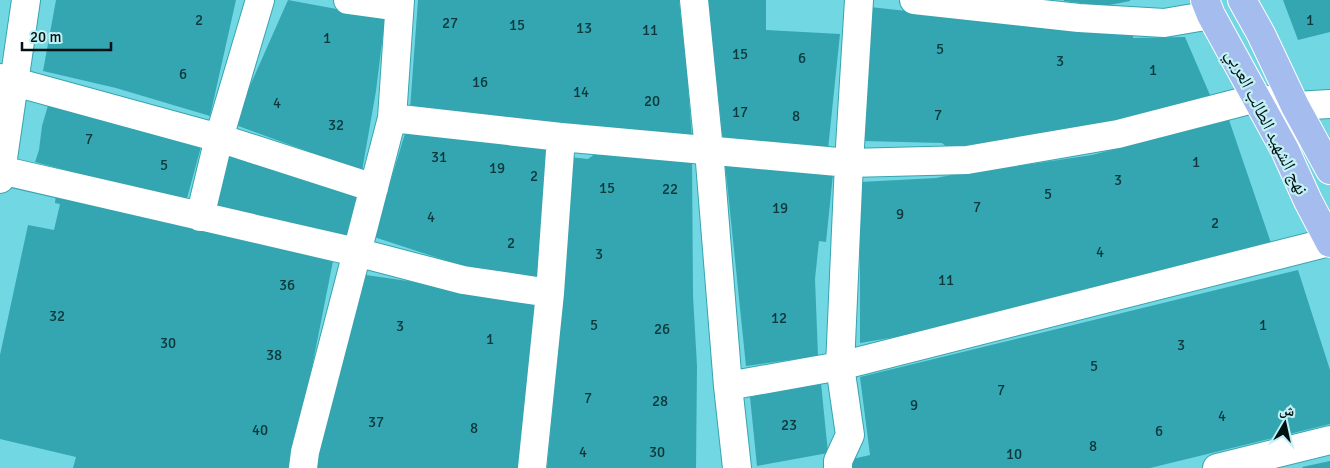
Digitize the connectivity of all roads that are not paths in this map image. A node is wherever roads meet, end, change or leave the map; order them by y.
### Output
1 (26, 0) edge
2 (260, 0) edge
3 (348, 0) edge
4 (694, 0) edge
5 (859, 0) edge
6 (914, 0) edge
7 (1242, 0) edge
8 (400, 4) edge
9 (1208, 8) edge
10 (7, 80) edge
11 (1257, 98) junction
12 (1330, 104) edge
13 (1295, 106) junction
14 (392, 118) junction
15 (561, 137) junction
16 (219, 138) junction
17 (709, 150) junction
18 (849, 163) junction
19 (1330, 170) edge
20 (0, 173) edge
21 (374, 188) junction
22 (200, 216) junction
23 (1330, 243) edge
24 (356, 252) junction
25 (550, 293) junction
26 (840, 366) junction
27 (728, 386) junction
28 (1330, 440) edge
29 (303, 468) edge
30 (532, 468) edge
31 (737, 468) edge
32 (838, 468) edge
33 (1217, 468) edge

1 - 10 street
2 - 16 street
3 - 8 street
4 - 17 street
5 - 18 street
6 - 9 street
7 - 13 main road, نهج الشهيد الطالب العربي
8 - 14 street
9 - 11 main road, نهج الشهيد الطالب العربي
10 - 16 street
10 - 20 street
11 - 13 street
11 - 18 street
11 - 23 main road, نهج الشهيد الطالب العربي
12 - 13 street
13 - 19 main road, نهج الشهيد الطالب العربي
14 - 15 street
14 - 21 street
15 - 17 street
15 - 25 street
16 - 21 street
16 - 22 street
17 - 18 street
17 - 27 street
18 - 26 street
20 - 22 street
21 - 24 street
22 - 24 street
23 - 26 street
24 - 25 street
24 - 29 street
25 - 30 street
26 - 27 street
26 - 32 street
27 - 31 street
28 - 33 street

